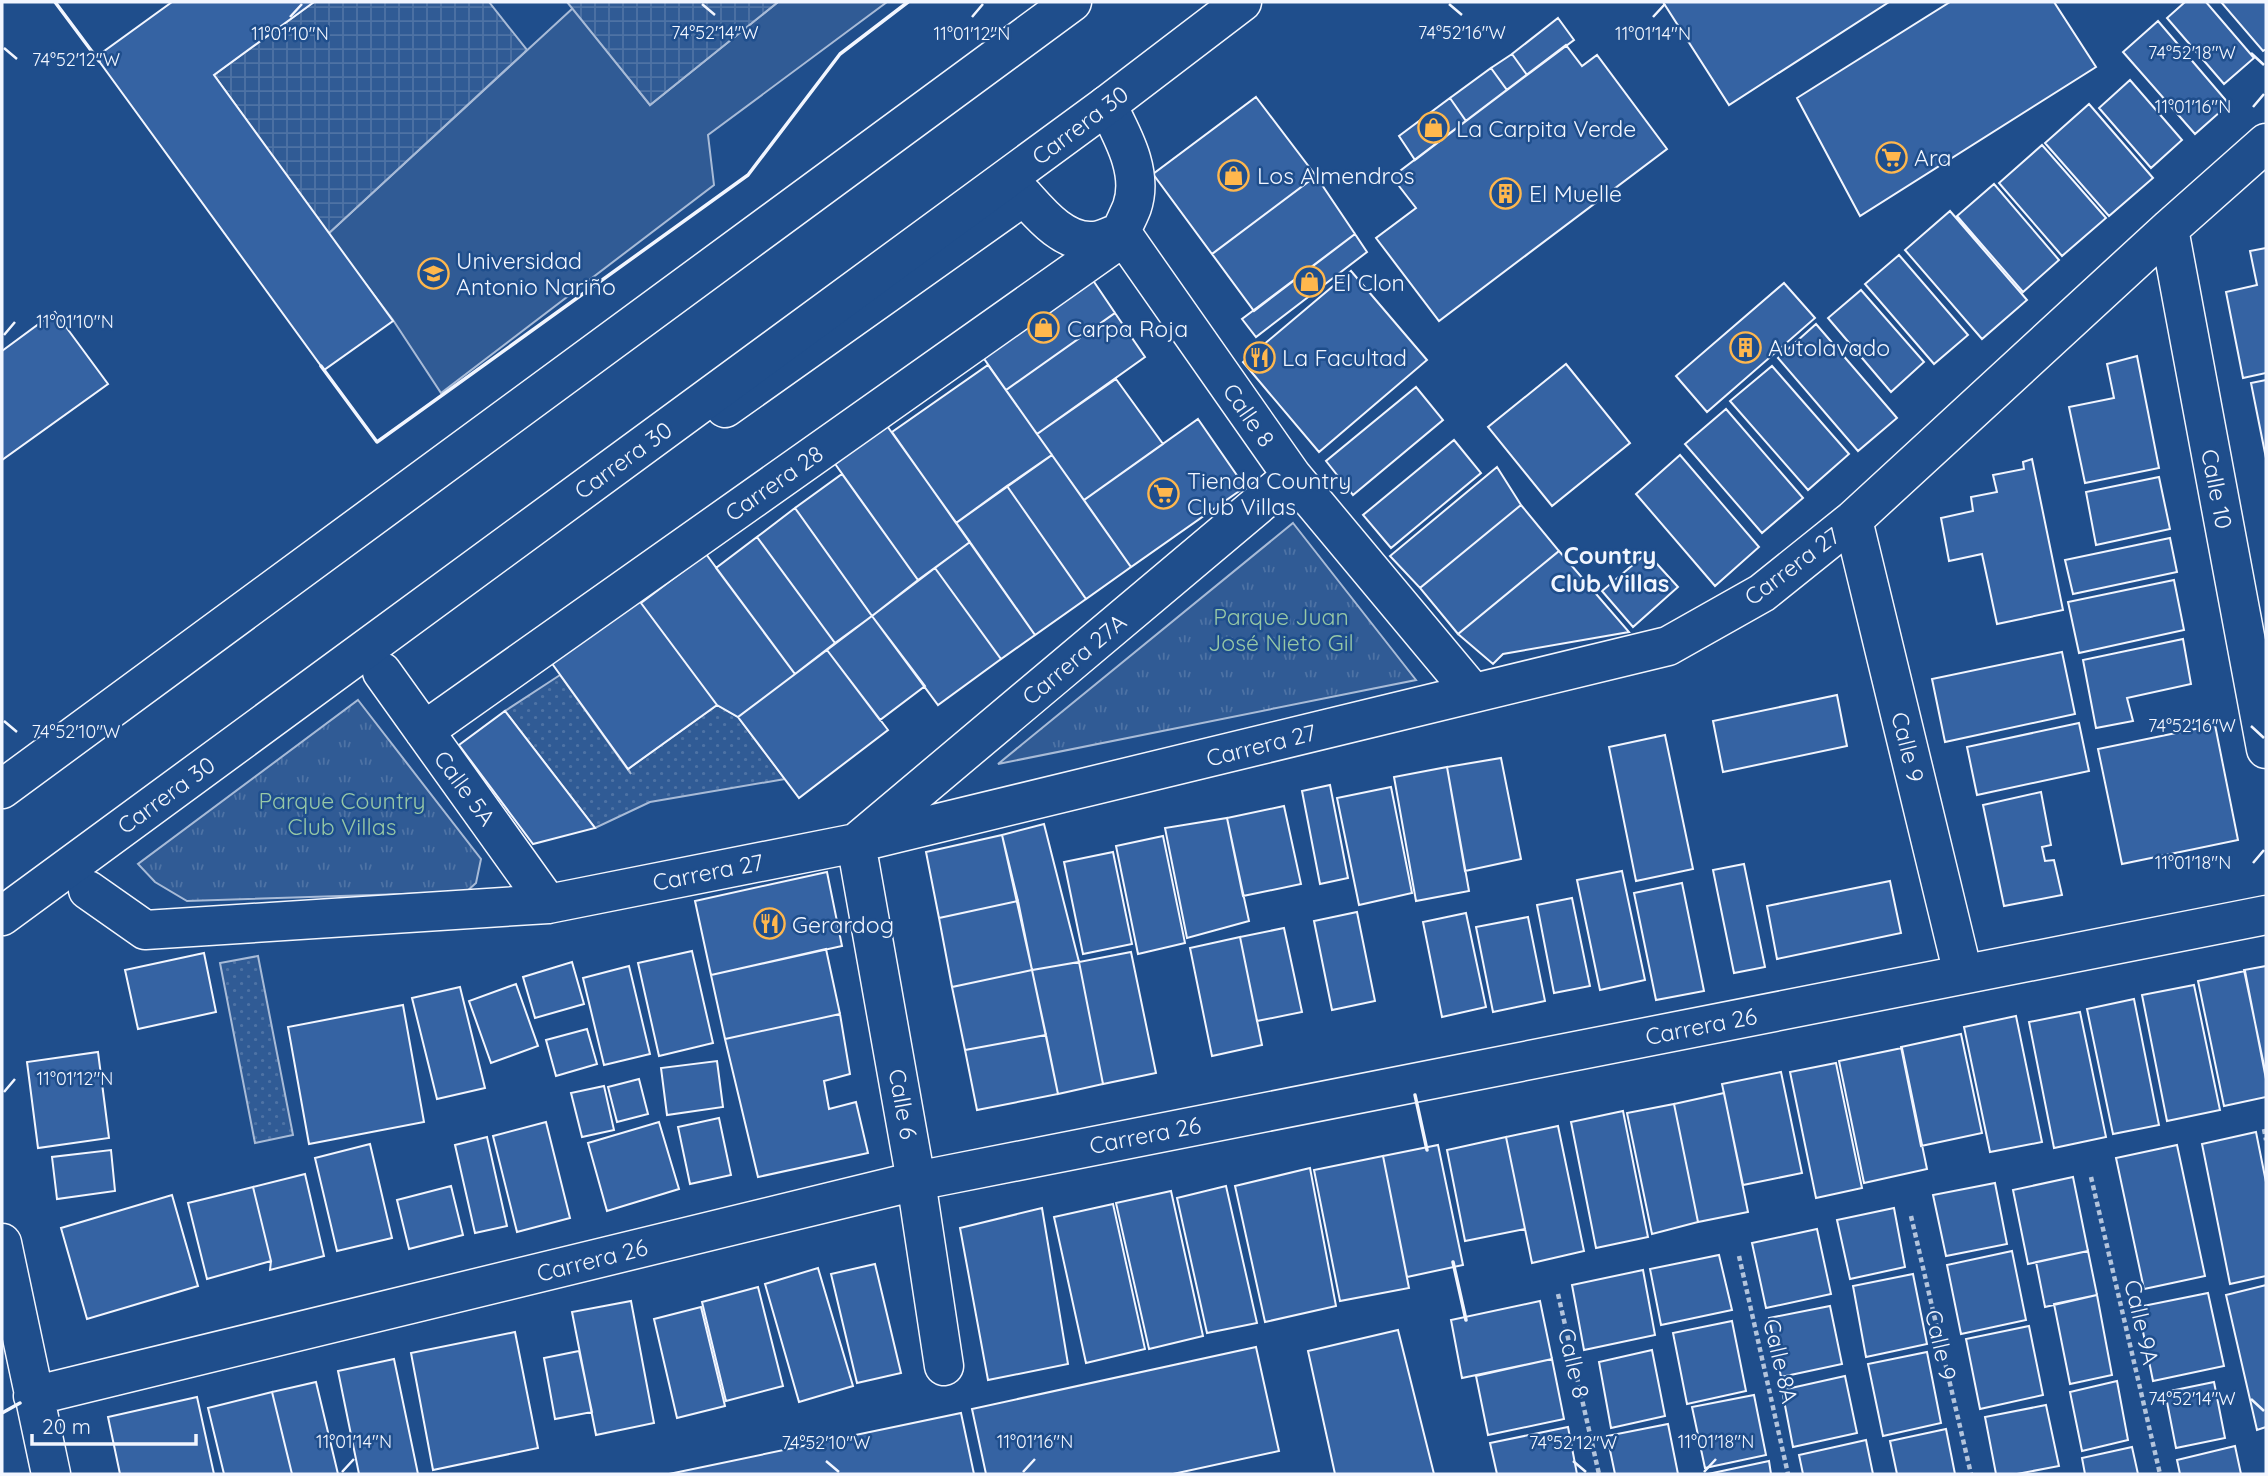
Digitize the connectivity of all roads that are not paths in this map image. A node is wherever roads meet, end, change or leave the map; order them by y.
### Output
1 (1072, 2) edge
2 (1242, 2) edge
3 (1107, 105) junction
4 (2266, 142) edge
5 (2169, 229) junction
6 (1122, 234) junction
7 (1292, 476) junction
8 (1853, 520) junction
9 (382, 672) dead end
10 (1474, 693) junction
11 (424, 731) junction
12 (2266, 749) edge
13 (2, 789) edge
14 (856, 843) junction
15 (88, 890) dead end
16 (548, 904) junction
17 (2266, 915) edge
18 (2, 916) edge
19 (2, 923) edge
20 (1963, 974) junction
21 (916, 1181) junction
22 (2, 1243) edge
23 (944, 1366) dead end
24 (33, 1396) junction
25 (51, 1474) edge

1 - 13 street
2 - 3 street, Carrera 30
3 - 6 street
3 - 18 street, Carrera 30
4 - 5 street, Carrera 27
5 - 8 street, Carrera 27
5 - 12 street, Calle 10
6 - 7 street, Calle 8
6 - 11 street, Carrera 28
6 - 19 street
7 - 10 street, Calle 8
7 - 14 street, Carrera 27A
8 - 10 street, Carrera 27
8 - 20 street, Calle 9
9 - 11 street, Calle 5A
10 - 14 street, Carrera 27
11 - 16 street, Calle 5A
14 - 16 street, Carrera 27
14 - 21 street, Calle 6
15 - 16 street, Carrera 27
17 - 20 street, Carrera 26
20 - 21 street, Carrera 26
21 - 23 street, Calle 6
21 - 24 street, Carrera 26
22 - 24 street
24 - 25 street

